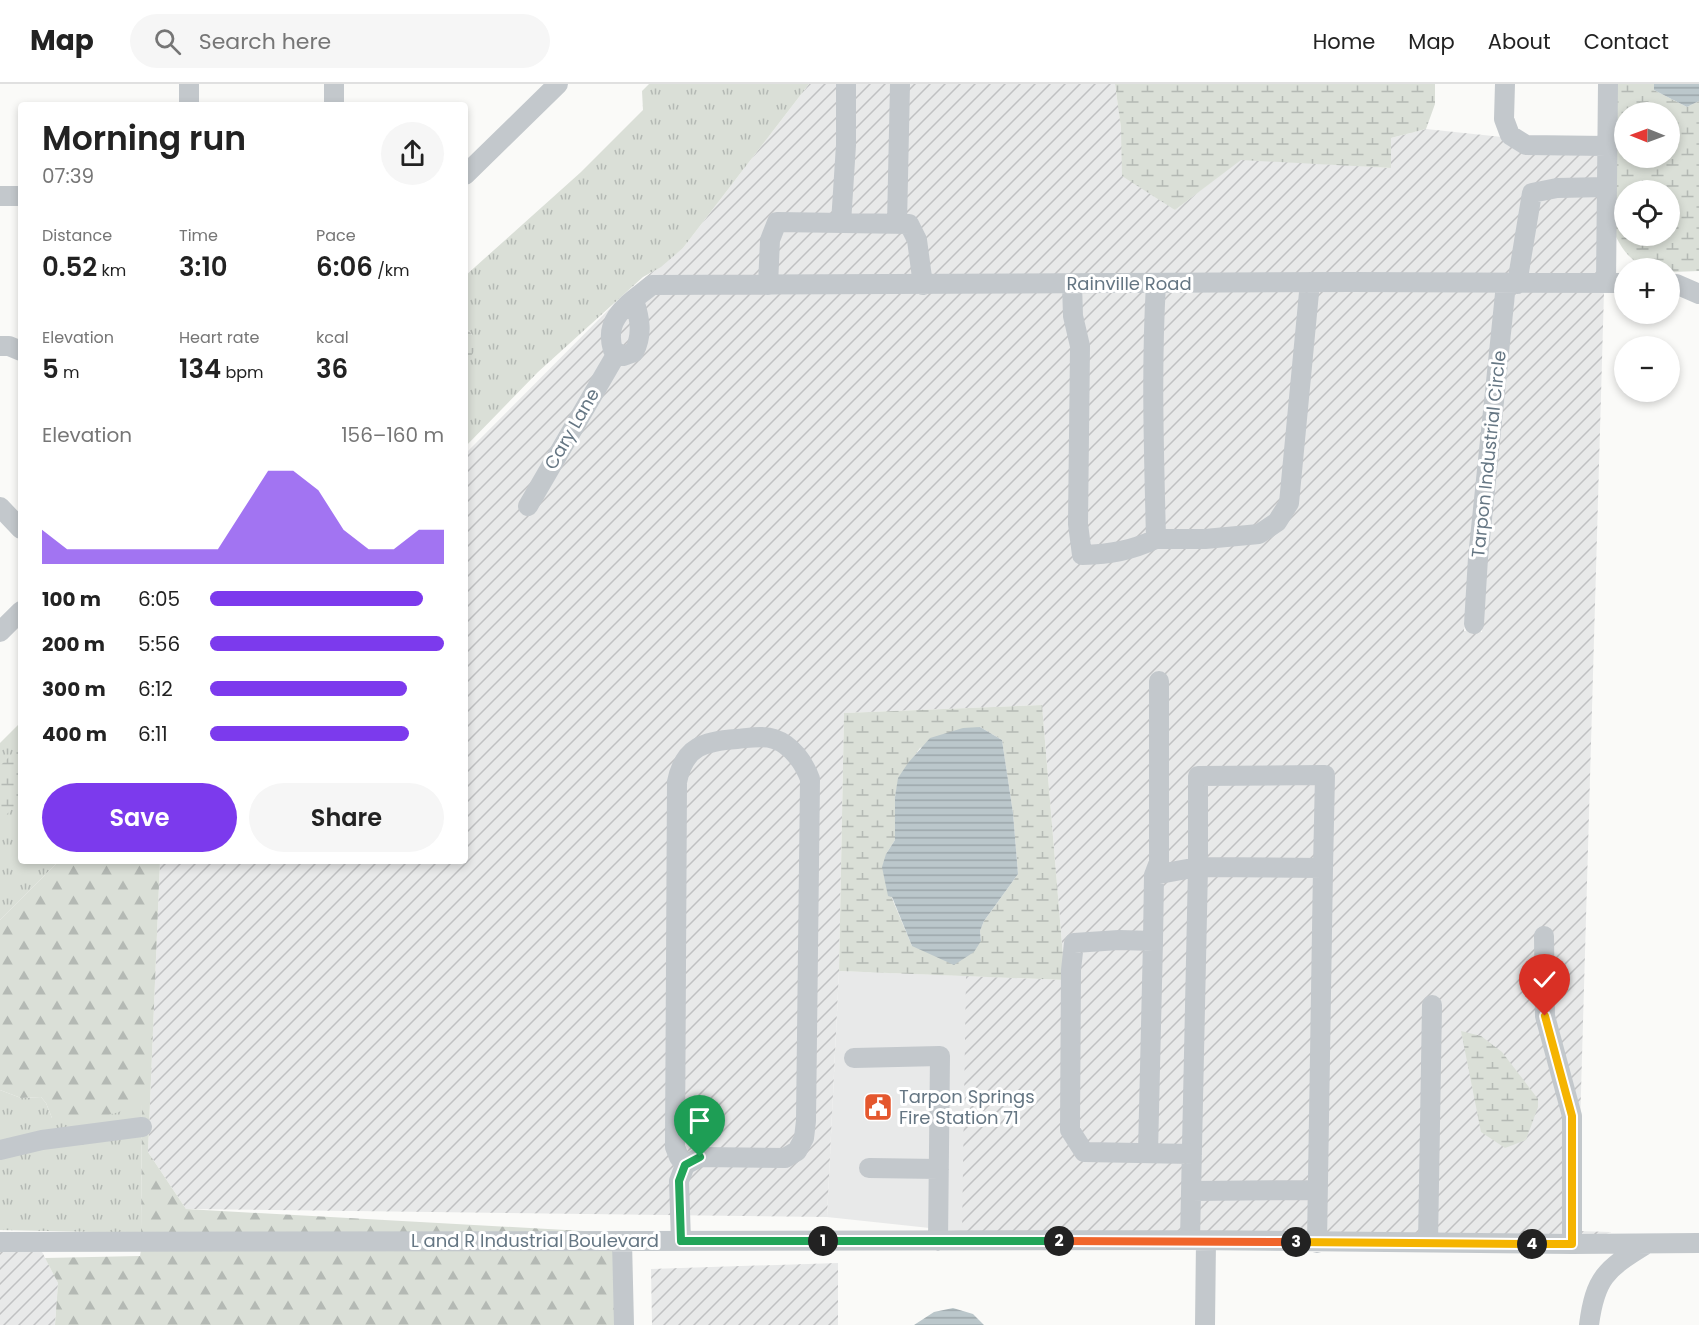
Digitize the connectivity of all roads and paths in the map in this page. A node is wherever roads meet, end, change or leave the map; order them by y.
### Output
1 (189, 84) edge
2 (334, 84) edge
3 (558, 84) edge
4 (846, 84) edge
5 (900, 84) edge
6 (1505, 84) edge
7 (1608, 84) edge
8 (189, 102) edge
9 (334, 102) edge
10 (1607, 146) junction
11 (468, 172) edge
12 (1607, 188) junction
13 (0, 196) edge
14 (18, 196) edge
15 (841, 223) junction
16 (897, 224) junction
17 (1614, 271) edge
18 (1310, 282) junction
19 (1614, 283) edge
20 (1072, 284) junction
21 (1156, 284) junction
22 (1512, 284) junction
23 (768, 285) junction
24 (923, 285) junction
25 (1680, 286) edge
26 (1699, 294) edge
27 (634, 300) junction
28 (0, 346) edge
29 (18, 350) edge
30 (617, 353) junction
31 (528, 506) dead end
32 (0, 507) edge
33 (18, 526) edge
34 (1156, 539) junction
35 (18, 614) edge
36 (1474, 624) dead end
37 (0, 632) edge
38 (1160, 681) dead end
39 (1198, 867) junction
40 (1323, 868) junction
41 (1154, 875) junction
42 (1544, 936) dead end
43 (1153, 941) junction
44 (1432, 1005) dead end
45 (854, 1058) dead end
46 (142, 1127) dead end
47 (0, 1150) edge
48 (1148, 1153) junction
49 (1192, 1154) junction
50 (685, 1165) junction
51 (869, 1168) dead end
52 (939, 1169) junction
53 (1316, 1190) junction
54 (1191, 1191) junction
55 (1198, 1240) junction
56 (622, 1241) junction
57 (681, 1241) junction
58 (938, 1241) junction
59 (0, 1242) edge
60 (1317, 1242) junction
61 (1428, 1243) junction
62 (1699, 1243) edge
63 (1572, 1244) junction
64 (1645, 1245) junction
65 (624, 1325) edge
66 (1206, 1325) edge
67 (1589, 1325) edge

1 - 8 street
2 - 9 street
3 - 11 street
4 - 15 street
5 - 16 street
6 - 10 street
7 - 10 street
10 - 12 street
12 - 17 street
12 - 22 street, Tarpon Industrial Circle
13 - 14 street
15 - 16 street
15 - 23 street
16 - 24 street
18 - 21 street, Rainville Road
18 - 22 street, Rainville Road
18 - 34 street
19 - 22 street, Rainville Road
20 - 21 street, Rainville Road
20 - 24 street, Rainville Road
20 - 34 street
21 - 34 street
22 - 36 street, Tarpon Industrial Circle
23 - 24 street, Rainville Road
23 - 27 street, Rainville Road
25 - 26 street
27 - 30 street
27 - 30 street
28 - 29 street
30 - 31 street, Cary Lane
32 - 33 street
35 - 37 street
38 - 41 street
39 - 40 street
39 - 40 street
39 - 41 street
39 - 49 street
40 - 53 street
41 - 43 street
42 - 63 street
43 - 48 street
43 - 48 street
44 - 61 street
45 - 52 street
46 - 47 street
48 - 49 street
49 - 54 street
50 - 50 street
50 - 57 street
51 - 52 street
52 - 58 street
53 - 54 street
53 - 60 street
54 - 55 street
55 - 58 street, L and R Industrial Boulevard
55 - 60 street, L and R Industrial Boulevard
55 - 66 street
56 - 57 street, L and R Industrial Boulevard
56 - 59 street, L and R Industrial Boulevard
56 - 65 street
57 - 58 street, L and R Industrial Boulevard
60 - 61 street, L and R Industrial Boulevard
61 - 63 street, L and R Industrial Boulevard
62 - 64 street, L and R Industrial Boulevard
63 - 64 street, L and R Industrial Boulevard
64 - 67 street

